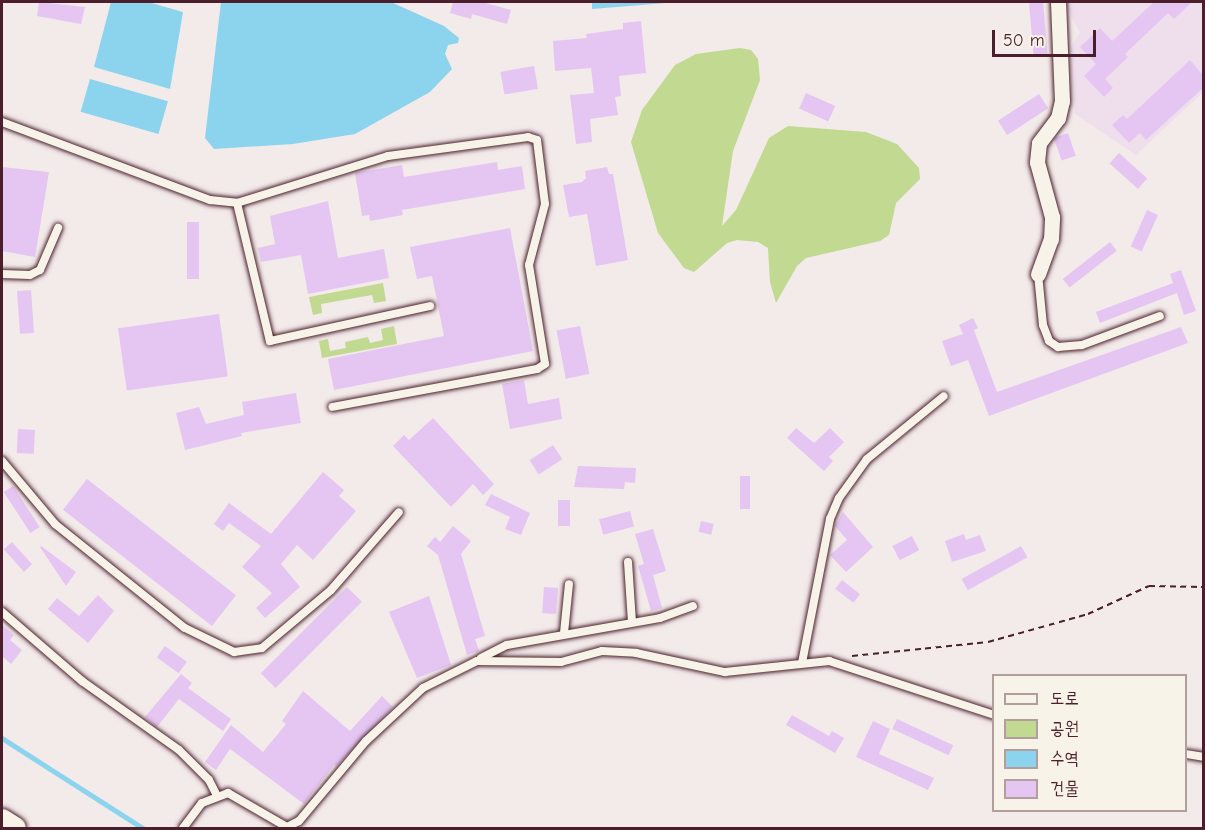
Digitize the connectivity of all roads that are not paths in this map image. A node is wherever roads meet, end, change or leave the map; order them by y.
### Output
1 (1058, 2) edge
2 (2, 122) edge
3 (237, 203) junction
4 (58, 228) dead end
5 (2, 274) edge
6 (1038, 274) joint
7 (430, 306) dead end
8 (1160, 316) dead end
9 (944, 396) dead end
10 (332, 407) dead end
11 (2, 461) edge
12 (399, 512) dead end
13 (628, 562) dead end
14 (569, 584) dead end
15 (693, 606) dead end
16 (2, 612) edge
17 (632, 622) junction
18 (564, 633) junction
19 (477, 660) junction
20 (802, 663) junction
21 (992, 714) edge
22 (1187, 754) edge
23 (1203, 758) edge
24 (216, 794) junction
25 (2, 820) edge
26 (15, 828) edge
27 (183, 828) edge

1 - 6 street
2 - 3 lane
3 - 7 lane
3 - 10 lane
4 - 5 lane
6 - 8 lane
9 - 20 lane
11 - 12 lane
13 - 17 lane
14 - 18 lane
15 - 17 lane
16 - 24 lane
17 - 18 lane
18 - 19 lane
19 - 20 lane
19 - 24 lane
20 - 21 lane
22 - 23 lane
24 - 27 lane
25 - 26 main road

